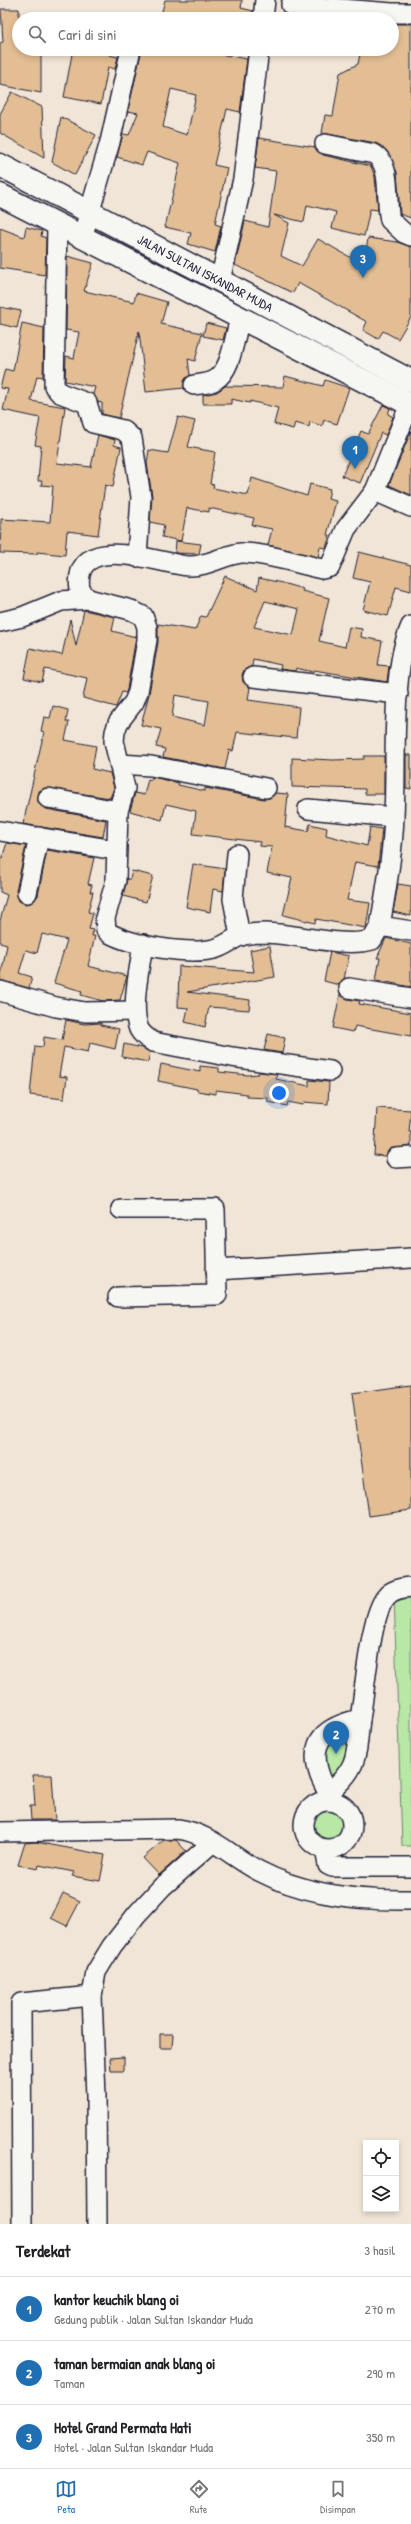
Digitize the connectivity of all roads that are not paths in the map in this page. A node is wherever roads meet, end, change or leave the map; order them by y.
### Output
1 (264, 0) edge
2 (291, 5) dead end
3 (263, 12) edge
4 (379, 12) edge
5 (411, 12) edge
6 (399, 13) edge
7 (129, 56) edge
8 (259, 56) edge
9 (325, 144) dead end
10 (0, 165) edge
11 (0, 195) edge
12 (90, 213) junction
13 (56, 225) junction
14 (411, 236) edge
15 (82, 238) junction
16 (220, 281) junction
17 (240, 319) junction
18 (411, 381) edge
19 (194, 385) dead end
20 (410, 405) edge
21 (375, 491) junction
22 (411, 507) edge
23 (138, 557) junction
24 (88, 599) junction
25 (0, 622) edge
26 (411, 626) edge
27 (253, 677) dead end
28 (398, 694) junction
29 (120, 764) junction
30 (266, 788) dead end
31 (48, 798) dead end
32 (308, 809) dead end
33 (118, 811) junction
34 (394, 817) junction
35 (0, 831) edge
36 (39, 837) junction
37 (115, 850) junction
38 (237, 854) dead end
39 (27, 894) dead end
40 (380, 926) junction
41 (411, 931) edge
42 (240, 936) junction
43 (143, 944) junction
44 (349, 988) dead end
45 (0, 991) edge
46 (411, 998) edge
47 (135, 1011) junction
48 (330, 1070) dead end
49 (121, 1209) dead end
50 (411, 1258) edge
51 (216, 1270) junction
52 (118, 1297) dead end
53 (411, 1587) edge
54 (360, 1718) junction
55 (329, 1796) junction
56 (0, 1832) edge
57 (213, 1842) junction
58 (332, 1848) junction
59 (411, 1867) edge
60 (411, 1900) edge
61 (92, 1996) junction
62 (22, 2224) edge
63 (97, 2224) edge

1 - 3 street
2 - 4 street
5 - 6 street
7 - 12 street
8 - 16 street
9 - 14 street
10 - 12 highway, JALAN SULTAN ISKANDAR MUDA
11 - 13 highway, JALAN SULTAN ISKANDAR MUDA
12 - 15 street
12 - 16 highway, JALAN SULTAN ISKANDAR MUDA
13 - 15 highway, JALAN SULTAN ISKANDAR MUDA
13 - 23 street
15 - 17 highway, JALAN SULTAN ISKANDAR MUDA
16 - 18 highway, JALAN SULTAN ISKANDAR MUDA
17 - 19 street
17 - 20 highway, JALAN SULTAN ISKANDAR MUDA
20 - 21 street
21 - 22 street
21 - 23 street
23 - 24 street
24 - 25 street
24 - 29 street
26 - 28 street
27 - 28 street
28 - 34 street
29 - 30 street
29 - 33 street
31 - 33 street
32 - 34 street
33 - 37 street
34 - 40 street
35 - 36 street
36 - 37 street
36 - 39 street
37 - 43 street
38 - 42 street
40 - 41 street
40 - 42 street
42 - 43 street
43 - 47 street
44 - 46 street
45 - 47 street
47 - 48 street
49 - 51 street
50 - 51 street
51 - 52 street
53 - 54 street
54 - 55 street
54 - 55 street
55 - 58 street
55 - 58 street
56 - 57 street
57 - 60 street
57 - 61 street
58 - 59 street
61 - 62 street
61 - 63 street

